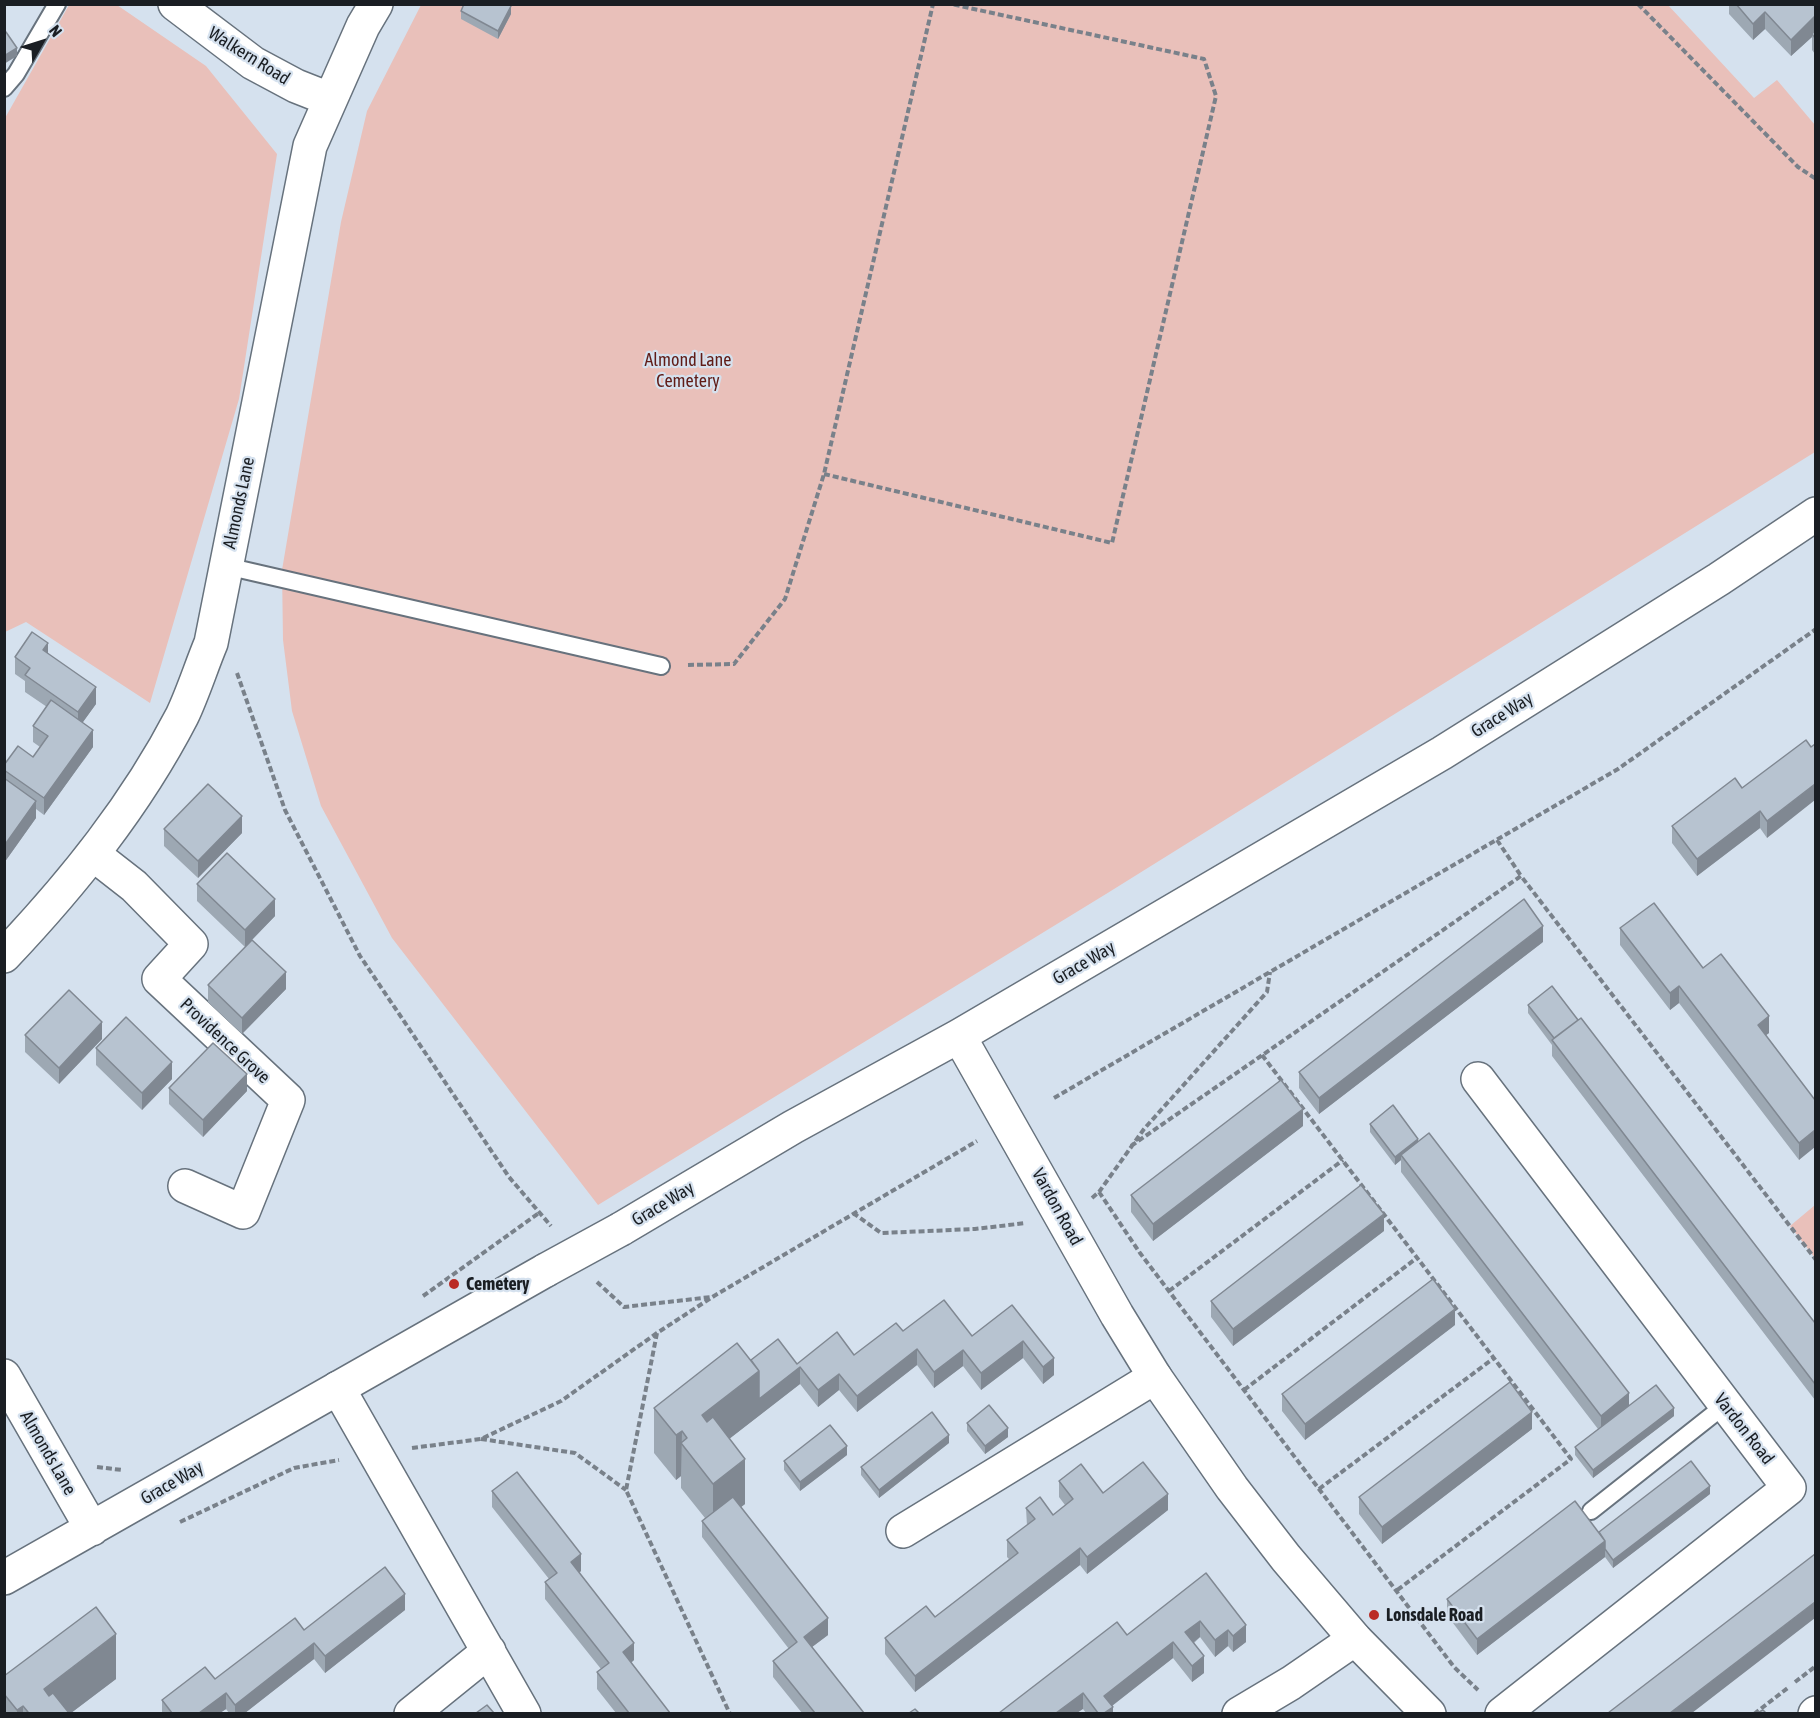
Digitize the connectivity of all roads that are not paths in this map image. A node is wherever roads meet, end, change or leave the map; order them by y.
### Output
1 (57, 4) edge
2 (175, 4) edge
3 (376, 4) edge
4 (4, 88) edge
5 (329, 99) junction
6 (1815, 514) edge
7 (226, 566) junction
8 (661, 666) road end
9 (93, 854) junction
10 (4, 956) edge
11 (959, 1036) junction
12 (1478, 1079) dead end
13 (184, 1186) dead end
14 (4, 1376) edge
15 (1155, 1377) junction
16 (338, 1388) junction
17 (1725, 1405) junction
18 (1591, 1511) dead end
19 (92, 1529) junction
20 (903, 1531) dead end
21 (4, 1578) edge
22 (1355, 1639) junction
23 (489, 1651) junction
24 (411, 1713) edge
25 (524, 1713) edge
26 (1239, 1713) edge
27 (1429, 1713) edge
28 (1502, 1713) edge

1 - 4 lane
2 - 5 street, Walkern Road
3 - 5 street, Almonds Lane
5 - 7 street, Almonds Lane
6 - 11 street, Grace Way
7 - 8 lane
7 - 9 street, Almonds Lane
9 - 10 street, Almonds Lane
9 - 13 street, Providence Grove
11 - 15 street, Vardon Road
11 - 16 street, Grace Way, bridge
12 - 17 street, Vardon Road
14 - 19 street, Almonds Lane
15 - 20 street
15 - 22 street, Vardon Road
16 - 19 street, Grace Way
16 - 23 street
17 - 18 lane
17 - 28 street, Vardon Road
19 - 21 street, Grace Way
22 - 26 street
22 - 27 street, Vardon Road
23 - 24 street
23 - 25 street

